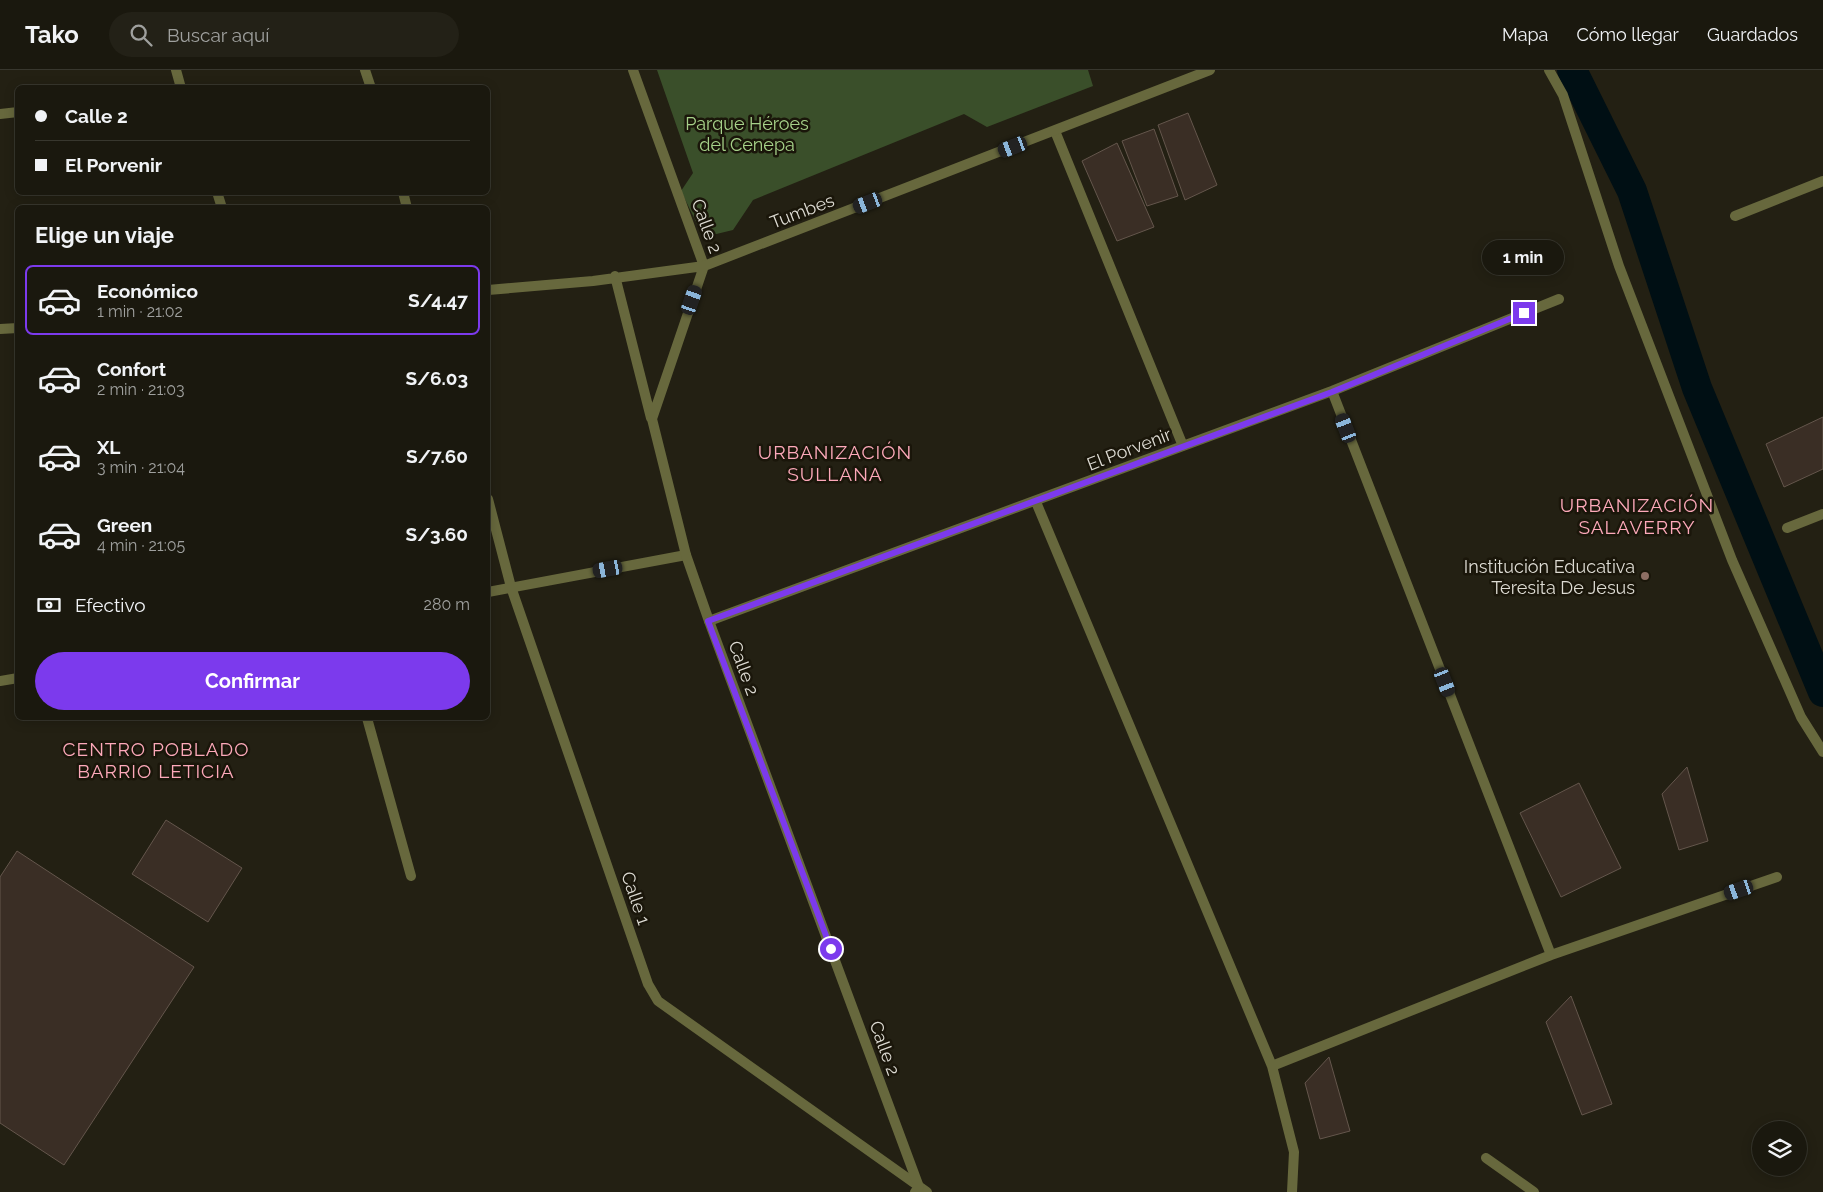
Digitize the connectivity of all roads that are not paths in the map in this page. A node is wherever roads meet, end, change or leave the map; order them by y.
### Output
1 (176, 70) edge
2 (366, 70) edge
3 (633, 70) edge
4 (1210, 70) edge
5 (1549, 70) edge
6 (180, 85) edge
7 (370, 85) edge
8 (15, 112) edge
9 (0, 114) edge
10 (1056, 130) junction
11 (1823, 181) edge
12 (1734, 216) dead end
13 (704, 266) junction
14 (615, 276) junction
15 (490, 290) edge
16 (1559, 299) dead end
17 (15, 328) edge
18 (0, 329) edge
19 (1332, 392) junction
20 (652, 419) junction
21 (1183, 446) junction
22 (1036, 502) junction
23 (490, 507) edge
24 (1823, 514) edge
25 (1787, 528) dead end
26 (686, 555) junction
27 (511, 587) junction
28 (490, 592) edge
29 (708, 621) junction
30 (15, 678) edge
31 (0, 681) edge
32 (368, 720) edge
33 (1823, 752) edge
34 (411, 876) dead end
35 (1777, 877) dead end
36 (1551, 955) junction
37 (1272, 1066) junction
38 (1486, 1158) dead end
39 (920, 1190) edge
40 (1292, 1192) edge
41 (1534, 1192) edge

1 - 6 street
2 - 7 street
3 - 13 street, Calle 2
4 - 10 street, Tumbes
5 - 33 street
8 - 9 street
10 - 13 street, Tumbes
10 - 21 street
11 - 12 street
13 - 14 street, Tumbes
13 - 20 street, Calle 2
14 - 15 street, Tumbes
14 - 20 street
16 - 19 street, El Porvenir
17 - 18 street
19 - 21 street, El Porvenir
19 - 36 street
20 - 26 street, Calle 2
21 - 22 street, El Porvenir
22 - 29 street, El Porvenir
22 - 37 street
23 - 27 street, Calle 1
24 - 25 street
26 - 27 street
26 - 29 street, Calle 2
27 - 28 street
27 - 39 street, Calle 1
29 - 39 street, Calle 2
30 - 31 street
32 - 34 street
35 - 36 street
36 - 37 street
37 - 40 street
38 - 41 street

